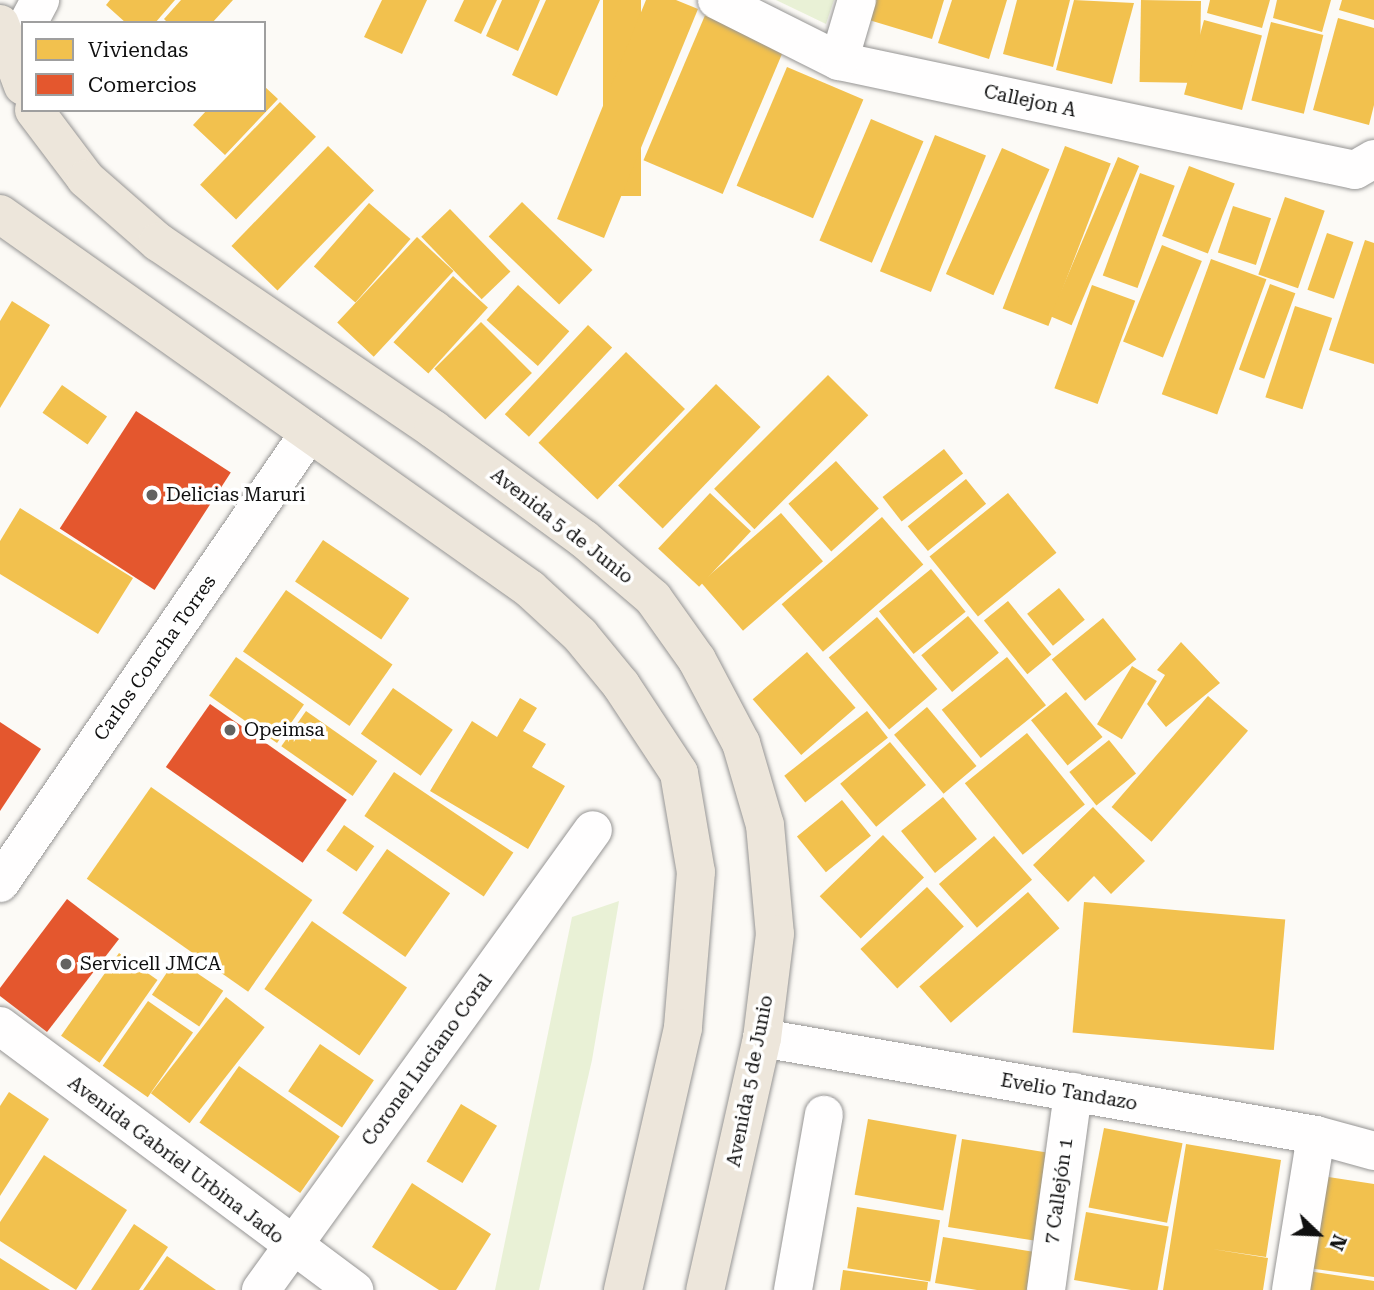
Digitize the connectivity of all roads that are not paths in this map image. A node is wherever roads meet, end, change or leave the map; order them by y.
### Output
1 (40, 0) edge
2 (717, 0) edge
3 (857, 0) edge
4 (29, 21) edge
5 (839, 61) junction
6 (35, 112) edge
7 (1364, 164) edge
8 (0, 214) edge
9 (309, 433) junction
10 (593, 830) dead end
11 (0, 883) edge
12 (0, 1026) edge
13 (762, 1038) junction
14 (1073, 1092) junction
15 (824, 1115) dead end
16 (1316, 1135) junction
17 (1374, 1151) edge
18 (291, 1247) junction
19 (261, 1290) edge
20 (354, 1290) edge
21 (623, 1290) edge
22 (705, 1290) edge
23 (793, 1290) edge
24 (1046, 1290) edge
25 (1291, 1290) edge

1 - 4 street
2 - 5 street, Callejon A
3 - 5 street
5 - 7 street, Callejon A
6 - 13 main road, Avenida 5 de Junio
8 - 9 main road
9 - 11 street, Carlos Concha Torres
9 - 21 main road
10 - 18 street, Coronel Luciano Coral
12 - 18 street, Avenida Gabriel Urbina Jado
13 - 14 street, Evelio Tandazo
13 - 22 main road, Avenida 5 de Junio
14 - 16 street, Evelio Tandazo
14 - 24 street, 7 Callejón 1
15 - 23 street
16 - 17 street, Evelio Tandazo
16 - 25 street
18 - 19 street, Coronel Luciano Coral
18 - 20 street, Avenida Gabriel Urbina Jado

